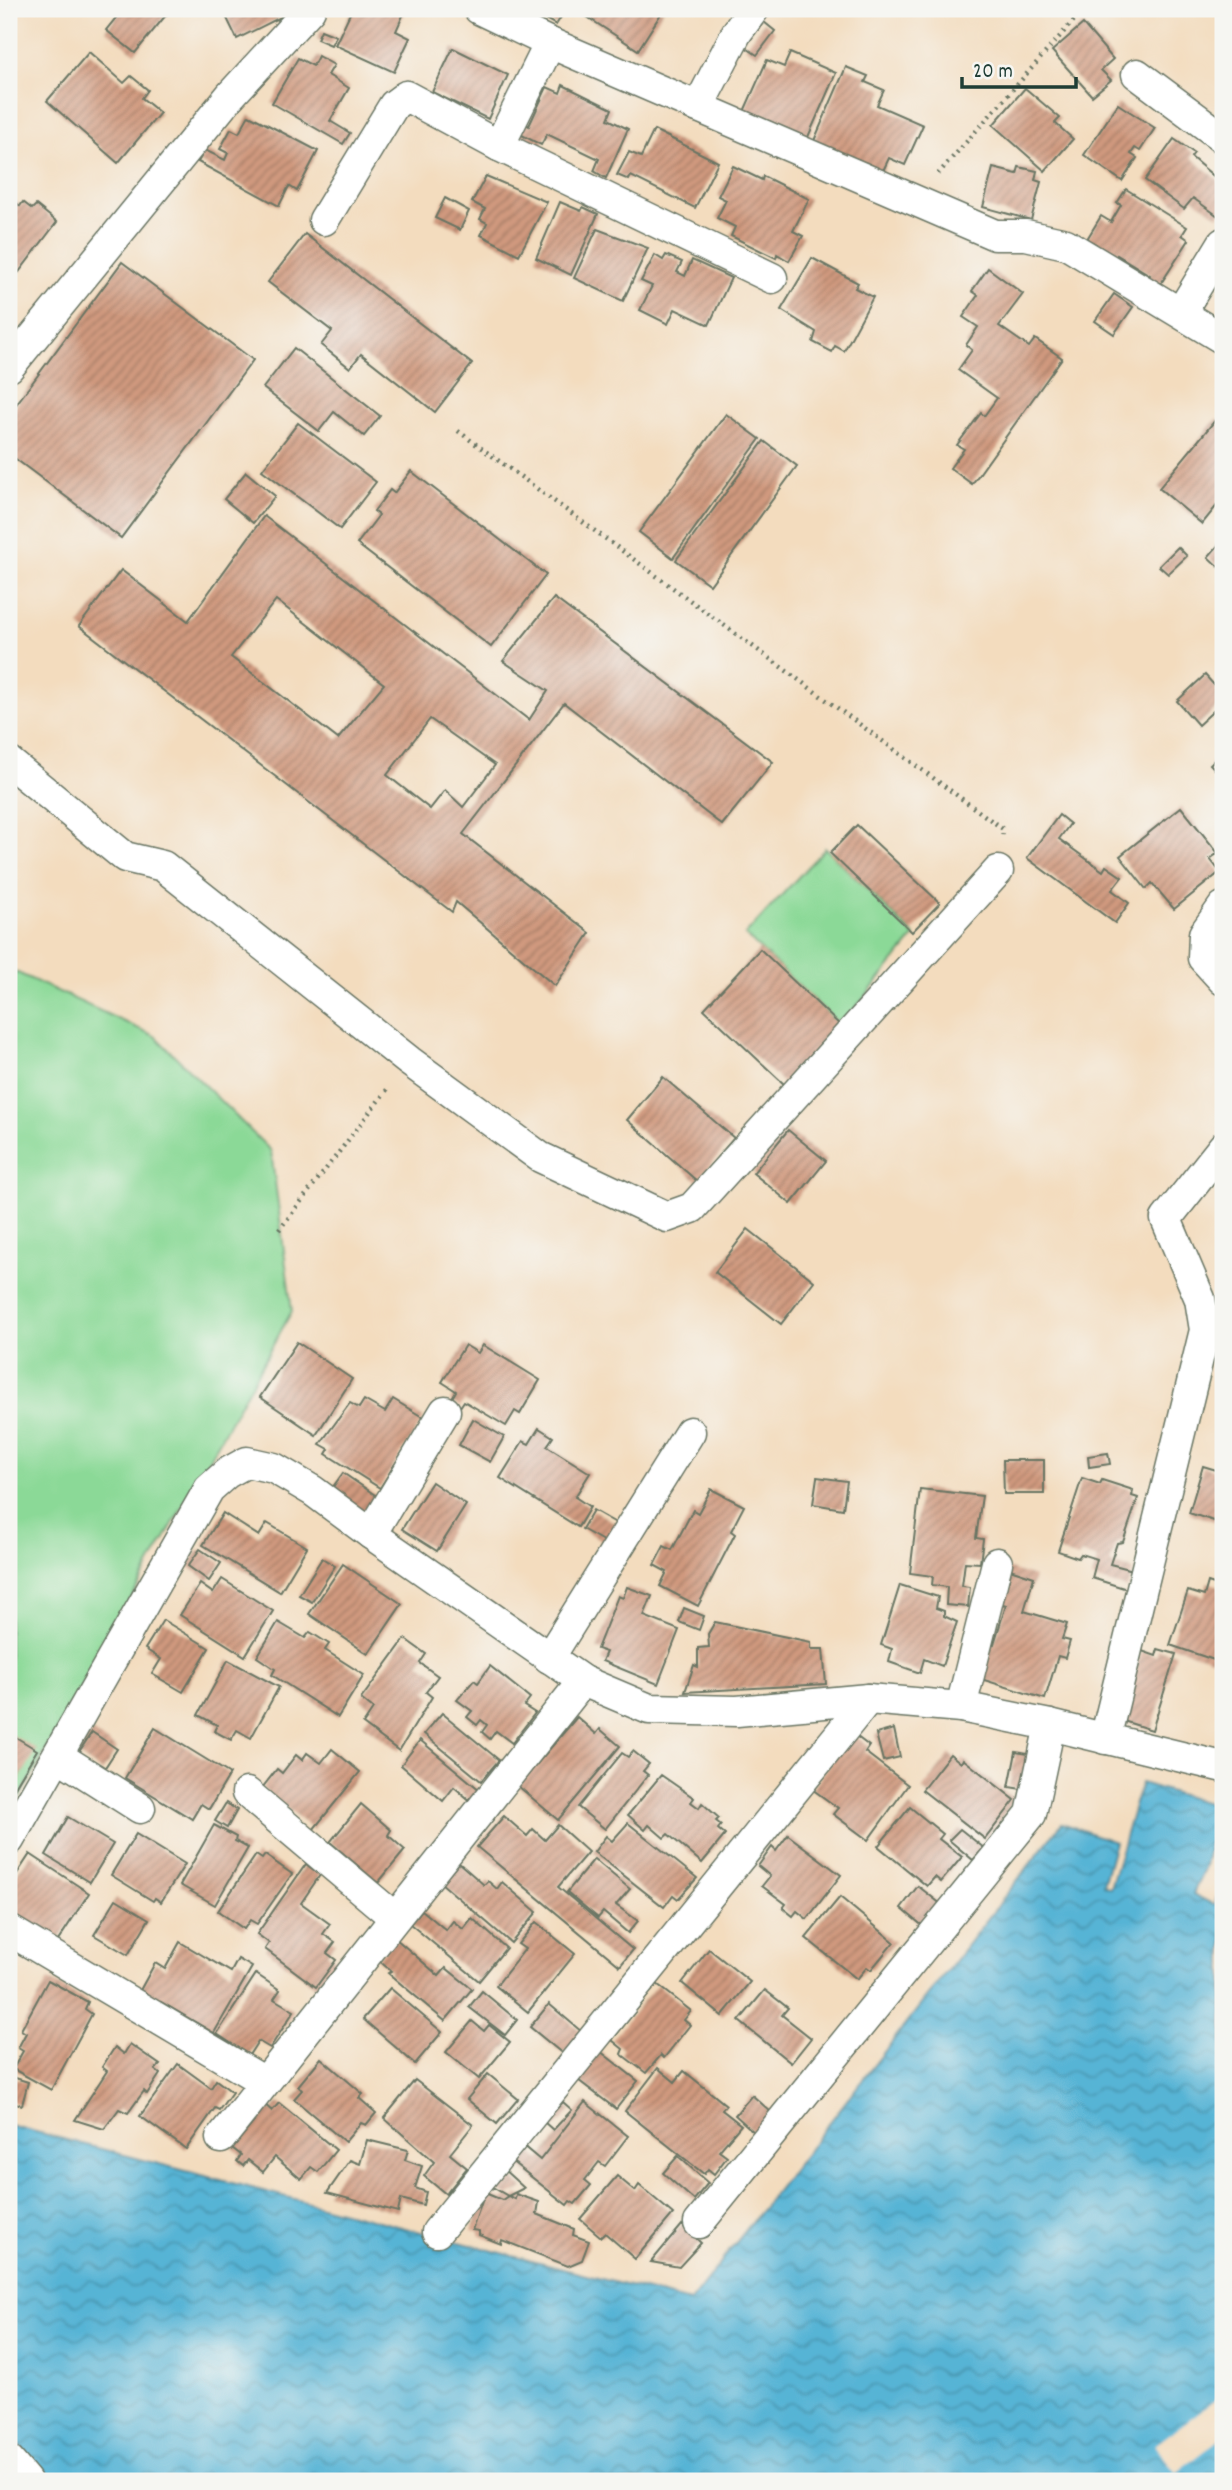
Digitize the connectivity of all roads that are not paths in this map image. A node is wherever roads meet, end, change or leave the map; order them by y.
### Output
1 (310, 9) edge
2 (479, 9) edge
3 (754, 9) edge
4 (550, 43) junction
5 (1137, 74) dead end
6 (698, 107) junction
7 (1223, 138) edge
8 (499, 146) junction
9 (324, 220) dead end
10 (1223, 243) edge
11 (772, 278) dead end
12 (1181, 312) junction
13 (1223, 339) edge
14 (9, 367) edge
15 (9, 762) edge
16 (998, 871) road end
17 (1223, 907) edge
18 (1223, 980) edge
19 (1223, 1147) edge
20 (1214, 1326) edge
21 (445, 1411) dead end
22 (690, 1432) dead end
23 (371, 1534) junction
24 (997, 1563) dead end
25 (549, 1658) junction
26 (583, 1681) junction
27 (867, 1699) junction
28 (961, 1707) junction
29 (1051, 1724) junction
30 (1105, 1739) junction
31 (58, 1756) junction
32 (1223, 1767) edge
33 (247, 1793) dead end
34 (140, 1808) dead end
35 (9, 1840) edge
36 (394, 1917) junction
37 (9, 1930) edge
38 (263, 2081) junction
39 (220, 2138) dead end
40 (699, 2223) dead end
41 (437, 2232) dead end
42 (9, 2461) edge
43 (26, 2481) edge

1 - 14 street
2 - 4 street
3 - 6 street
4 - 6 street
4 - 8 street
5 - 7 street
6 - 12 street
8 - 9 street
8 - 11 street
10 - 12 street
12 - 13 street
15 - 16 street
17 - 18 street
19 - 20 street
20 - 30 street
21 - 23 street
22 - 25 street
23 - 25 street
23 - 31 street
24 - 28 street
25 - 26 street
26 - 27 street
26 - 36 street
27 - 28 street
27 - 41 street
28 - 29 street
29 - 30 street
29 - 40 street
30 - 32 street
31 - 34 street
31 - 35 street
33 - 36 street
36 - 38 street
37 - 38 street
38 - 39 street
42 - 43 street

